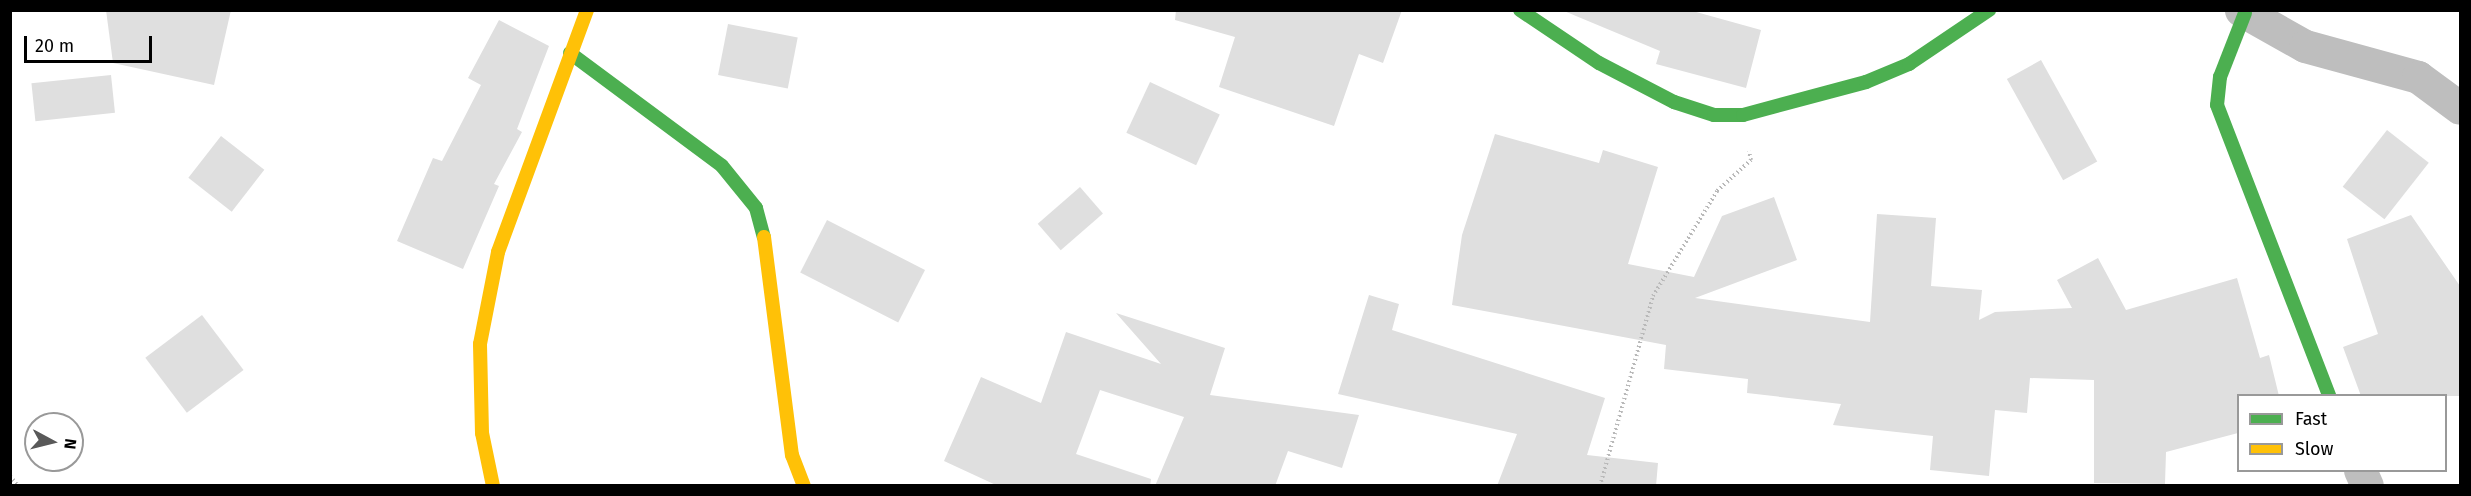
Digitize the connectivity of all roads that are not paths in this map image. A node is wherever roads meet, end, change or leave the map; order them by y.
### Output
1 (587, 10) edge
2 (1520, 10) edge
3 (1989, 10) edge
4 (2243, 12) edge
5 (570, 53) junction
6 (2448, 88) edge
7 (2460, 108) edge
8 (2328, 394) edge
9 (2360, 472) edge
10 (493, 486) edge
11 (804, 486) edge
12 (2367, 486) edge

1 - 5 street
2 - 3 street
4 - 6 street
4 - 8 street
5 - 10 street
5 - 11 street
6 - 7 street
9 - 12 street

